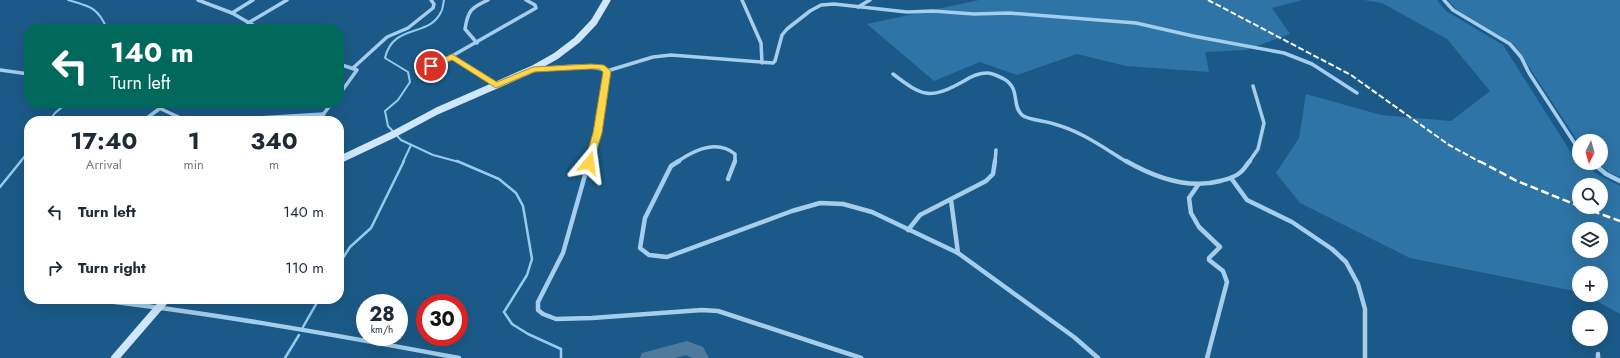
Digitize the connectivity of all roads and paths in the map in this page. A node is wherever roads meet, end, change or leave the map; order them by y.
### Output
1 (198, 0) edge
2 (253, 0) edge
3 (287, 0) edge
4 (432, 0) edge
5 (488, 0) edge
6 (526, 0) edge
7 (607, 0) edge
8 (742, 0) edge
9 (870, 0) edge
10 (1444, 0) edge
11 (858, 7) junction
12 (232, 12) junction
13 (248, 23) joint
14 (477, 43) junction
15 (452, 56) junction
16 (762, 63) junction
17 (344, 65) edge
18 (353, 68) junction
19 (533, 69) junction
20 (0, 70) edge
21 (420, 71) dead end
22 (607, 71) junction
23 (24, 73) edge
24 (893, 74) dead end
25 (496, 85) junction
26 (1254, 86) dead end
27 (344, 88) edge
28 (1356, 93) dead end
29 (159, 108) joint
30 (328, 108) edge
31 (324, 114) joint
32 (149, 116) edge
33 (176, 116) edge
34 (291, 116) edge
35 (1572, 139) edge
36 (996, 150) dead end
37 (344, 157) edge
38 (1601, 170) edge
39 (1231, 178) junction
40 (728, 179) dead end
41 (1620, 181) edge
42 (1198, 185) junction
43 (951, 200) junction
44 (908, 230) junction
45 (958, 253) junction
46 (133, 304) edge
47 (162, 304) edge
48 (159, 307) junction
49 (115, 358) edge
50 (459, 358) edge
51 (861, 358) edge
52 (1098, 358) edge
53 (1207, 358) edge
54 (1365, 358) edge

1 - 12 street
2 - 12 street
3 - 13 street
4 - 18 street
5 - 14 street
6 - 14 street
7 - 19 street
8 - 16 street
9 - 11 street
10 - 35 street
11 - 16 street
11 - 28 street
12 - 13 street
14 - 15 street
15 - 21 street
15 - 25 street
16 - 22 street
17 - 18 street
18 - 27 street
19 - 22 street
19 - 25 street
20 - 23 street
22 - 51 street
24 - 42 street
25 - 37 street
26 - 39 street
29 - 32 street
29 - 33 street
30 - 31 street
31 - 34 street
36 - 43 street
38 - 41 street
39 - 42 street
39 - 54 street
40 - 44 street
42 - 53 street
43 - 44 street
43 - 45 street
44 - 45 street
45 - 52 street
46 - 48 street
47 - 48 street
48 - 49 street
48 - 50 street

